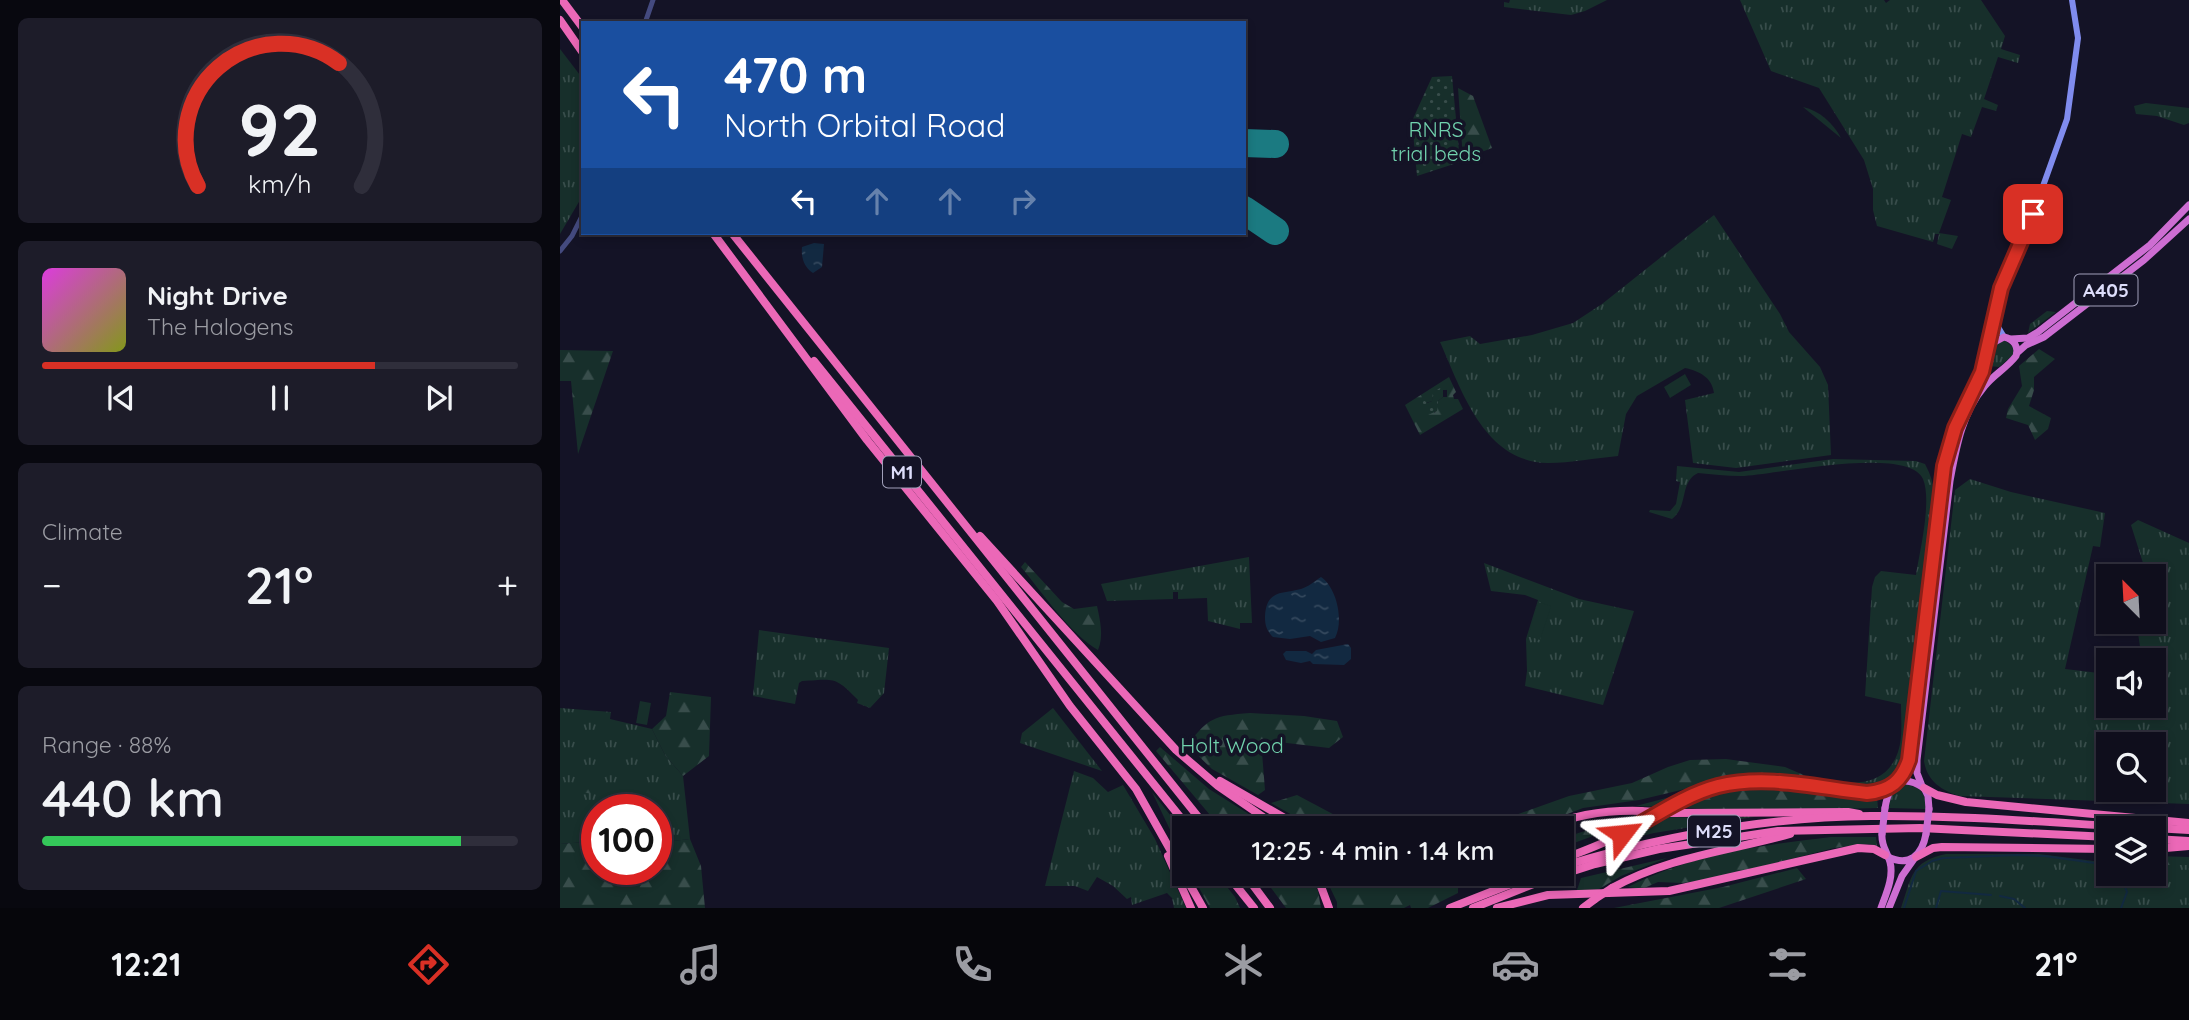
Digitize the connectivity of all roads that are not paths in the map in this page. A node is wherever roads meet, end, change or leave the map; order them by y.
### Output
1 (562, 0) edge
2 (653, 0) edge
3 (2072, 0) edge
4 (560, 20) edge
5 (646, 21) edge
6 (581, 25) edge
7 (581, 50) edge
8 (2189, 205) edge
9 (581, 218) edge
10 (2188, 221) edge
11 (2168, 229) junction
12 (715, 235) edge
13 (716, 235) edge
14 (734, 235) edge
15 (560, 251) edge
16 (1995, 322) junction
17 (2008, 338) junction
18 (1989, 345) junction
19 (2017, 353) junction
20 (1984, 364) junction
21 (2000, 371) junction
22 (918, 466) junction
23 (1187, 761) junction
24 (1896, 784) junction
25 (1923, 787) junction
26 (1150, 811) junction
27 (1179, 816) edge
28 (1197, 816) edge
29 (1262, 816) edge
30 (1281, 816) edge
31 (1869, 816) junction
32 (1574, 818) edge
33 (2189, 823) edge
34 (2096, 826) edge
35 (2166, 829) edge
36 (2189, 830) edge
37 (1800, 832) junction
38 (2096, 836) edge
39 (2166, 840) edge
40 (2189, 843) edge
41 (2166, 847) edge
42 (2096, 849) edge
43 (1574, 855) edge
44 (1886, 856) junction
45 (1915, 858) junction
46 (1574, 863) edge
47 (1236, 886) edge
48 (1254, 886) edge
49 (1321, 886) edge
50 (1504, 886) edge
51 (1191, 908) edge
52 (1203, 908) edge
53 (1254, 908) edge
54 (1270, 908) edge
55 (1329, 908) edge
56 (1450, 908) edge
57 (1473, 908) edge
58 (1497, 908) edge
59 (1583, 908) edge
60 (1881, 908) edge
61 (1889, 908) edge

1 - 6 highway
2 - 5 street
3 - 16 main road
4 - 7 highway
8 - 11 highway, A405
9 - 15 street
10 - 11 highway
10 - 19 highway, A405
11 - 17 highway, A405
12 - 26 highway
13 - 27 highway, M1
14 - 22 highway, M1
16 - 17 main road
16 - 18 main road
17 - 18 highway
17 - 19 highway
18 - 20 highway
19 - 21 highway
20 - 21 highway
20 - 24 highway
21 - 25 highway
22 - 23 highway
22 - 28 highway, M1
23 - 29 highway
23 - 30 highway
24 - 25 highway
24 - 43 highway, M25
24 - 44 highway, bridge
25 - 33 highway
25 - 45 highway, bridge
26 - 51 highway
26 - 52 highway
31 - 32 highway, bridge
31 - 34 highway, M25
31 - 46 highway, M25
35 - 36 highway
37 - 38 highway, M25
37 - 57 highway, M25
37 - 59 highway, bridge
39 - 40 highway
40 - 41 highway
42 - 45 highway
44 - 45 highway
44 - 58 highway, M25
44 - 60 highway
45 - 61 highway
47 - 53 highway
48 - 54 highway
49 - 55 highway
50 - 56 highway

